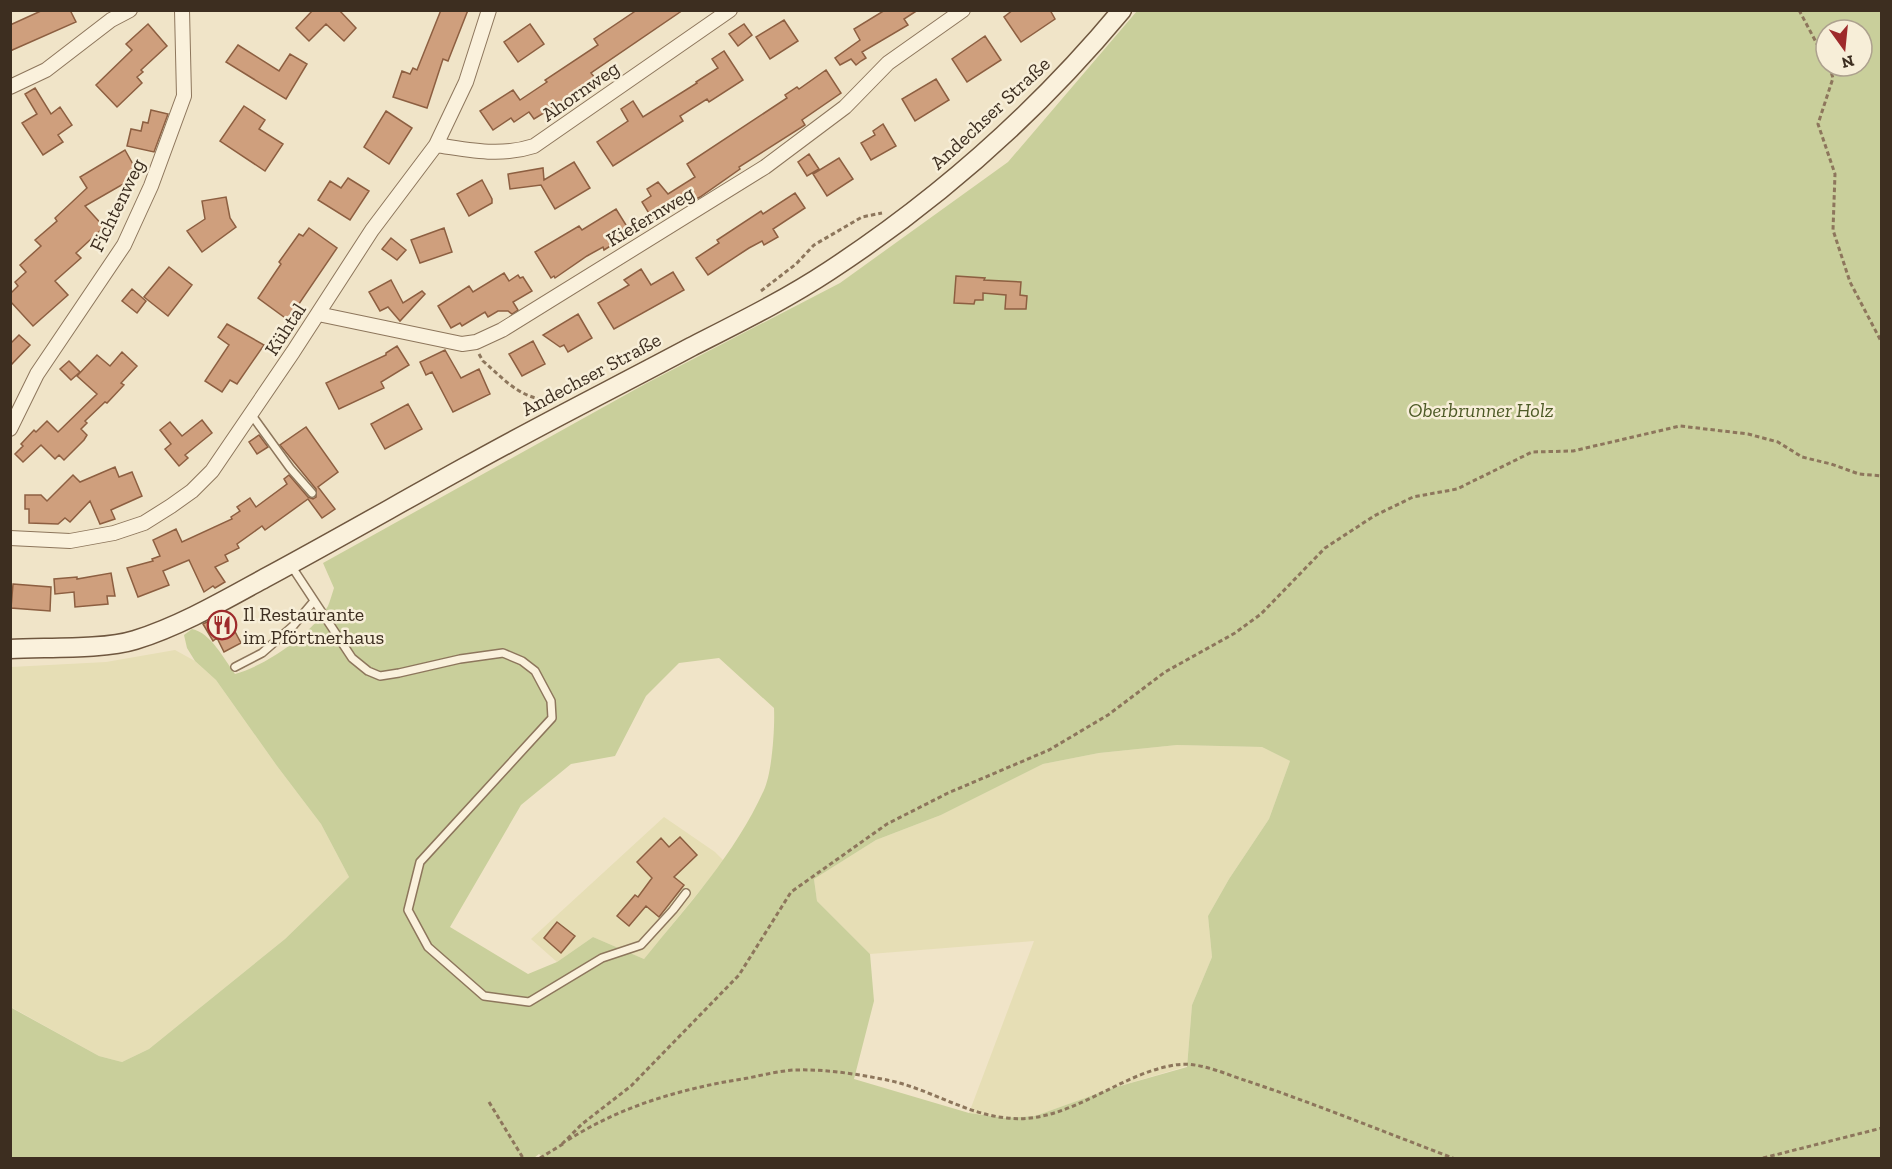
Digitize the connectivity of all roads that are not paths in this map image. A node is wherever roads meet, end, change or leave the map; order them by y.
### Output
1 (130, 10) edge
2 (182, 10) edge
3 (489, 10) edge
4 (730, 10) edge
5 (963, 10) edge
6 (1122, 10) edge
7 (10, 87) edge
8 (436, 145) junction
9 (318, 314) junction
10 (250, 413) junction
11 (10, 429) edge
12 (312, 493) dead end
13 (10, 538) edge
14 (290, 564) junction
15 (314, 600) junction
16 (10, 649) edge
17 (235, 667) dead end
18 (686, 893) dead end

1 - 7 street
2 - 11 street, Fichtenweg
3 - 8 street, Kühtal
4 - 8 street, Ahornweg
5 - 9 street, Kiefernweg
6 - 14 street, Andechser Straße
8 - 9 street, Kühtal
9 - 10 street, Kühtal
10 - 12 lane
10 - 13 street, Kühtal
14 - 15 lane
14 - 16 street, Andechser Straße
15 - 17 lane
15 - 18 lane

